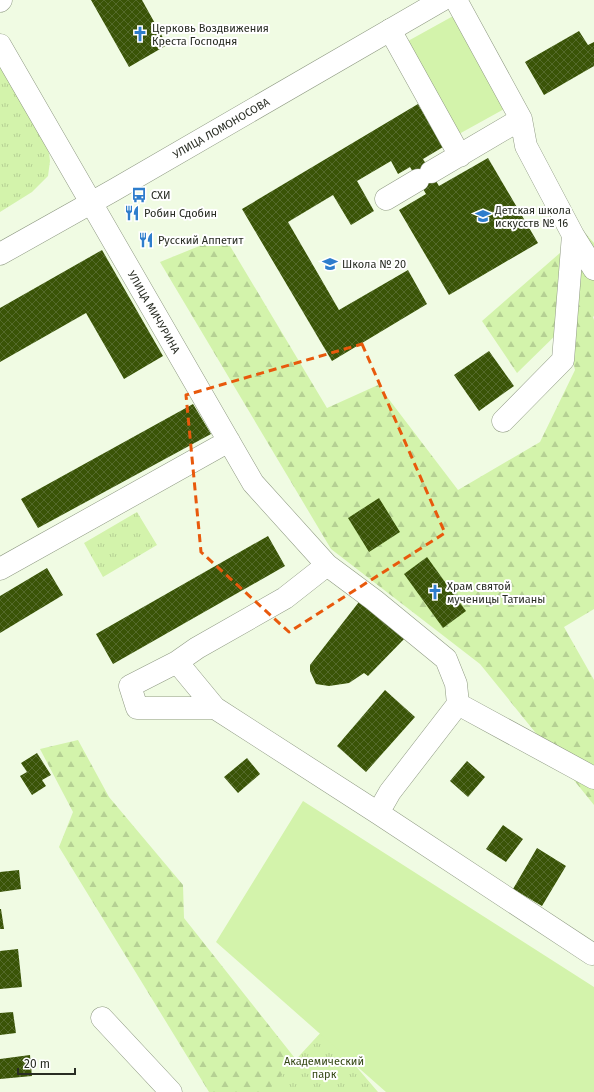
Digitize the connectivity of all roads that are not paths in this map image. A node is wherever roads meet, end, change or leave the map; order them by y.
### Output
1 (442, 0) edge
2 (456, 0) edge
3 (390, 30) junction
4 (0, 45) edge
5 (522, 119) junction
6 (460, 156) junction
7 (386, 199) dead end
8 (91, 203) junction
9 (573, 235) junction
10 (0, 254) edge
11 (594, 269) edge
12 (503, 421) dead end
13 (228, 441) junction
14 (327, 564) junction
15 (0, 569) edge
16 (177, 662) junction
17 (458, 704) junction
18 (215, 708) junction
19 (594, 778) edge
20 (378, 813) junction
21 (592, 954) dead end
22 (102, 1018) dead end
23 (171, 1092) edge

1 - 3 street, УЛИЦА ЛОМОНОСОВА
2 - 5 street
3 - 6 street
3 - 8 street, УЛИЦА ЛОМОНОСОВА
4 - 8 street, УЛИЦА МИЧУРИНА
5 - 6 street
5 - 9 street
6 - 7 street
8 - 10 street, УЛИЦА ЛОМОНОСОВА
8 - 13 street, УЛИЦА МИЧУРИНА
9 - 11 street
9 - 12 street
13 - 14 street, УЛИЦА МИЧУРИНА
13 - 15 street
14 - 16 street
14 - 17 street, УЛИЦА МИЧУРИНА
16 - 18 street
16 - 18 street
17 - 19 street
17 - 20 street
18 - 20 street
20 - 21 street
22 - 23 street

